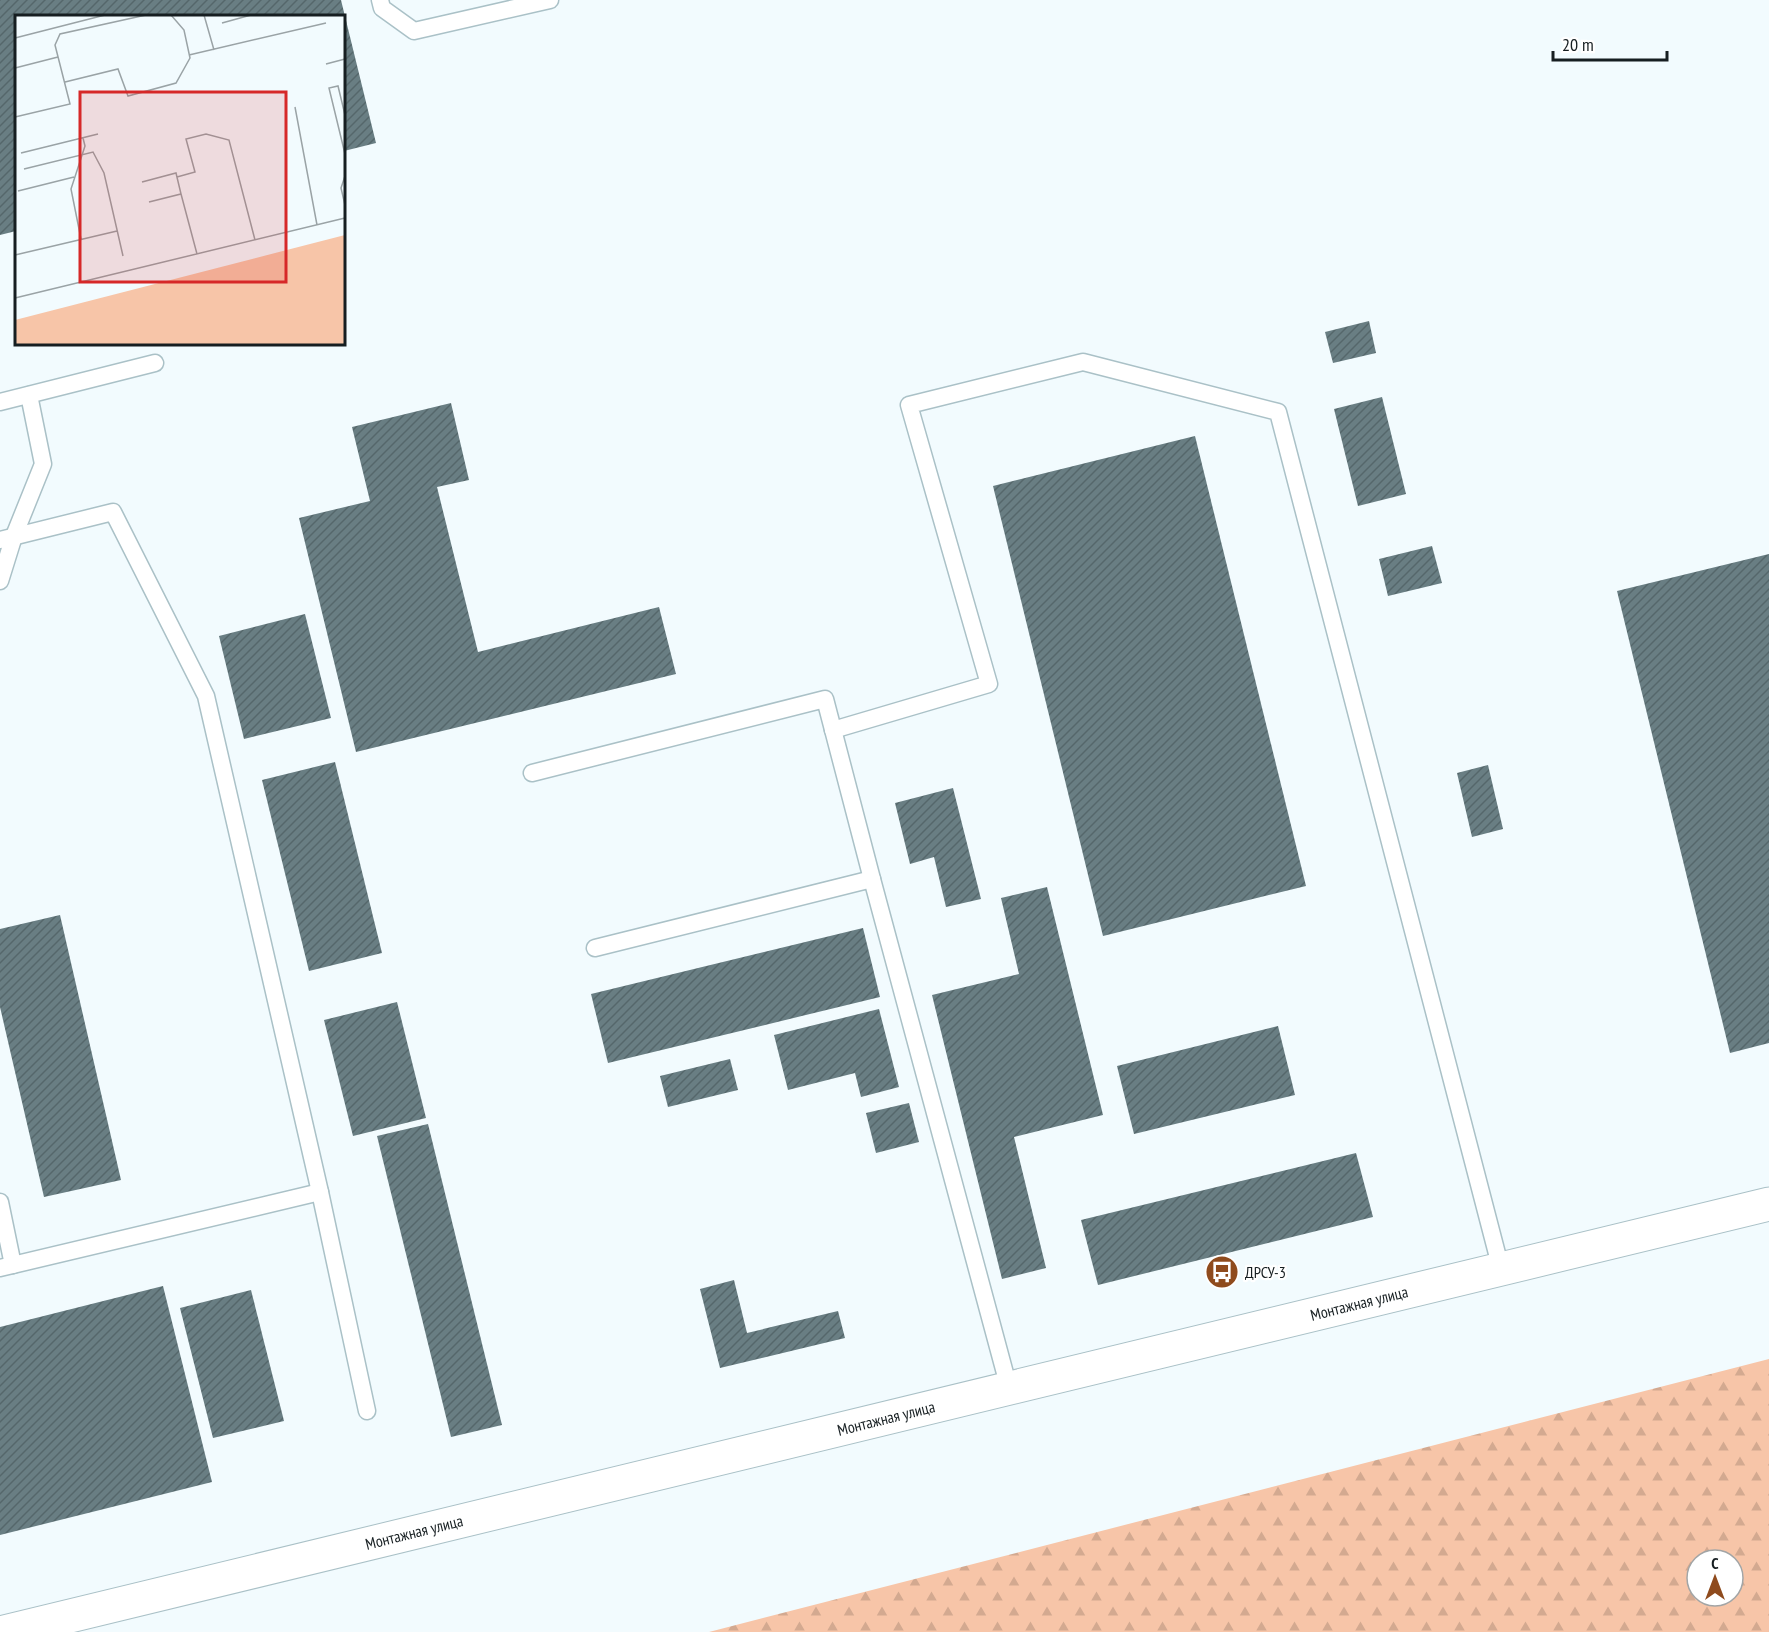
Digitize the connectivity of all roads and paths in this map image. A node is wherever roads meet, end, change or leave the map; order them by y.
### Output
1 (380, 0) edge
2 (550, 0) edge
3 (155, 363) dead end
4 (28, 395) junction
5 (0, 402) edge
6 (7, 538) edge
7 (0, 581) edge
8 (833, 730) junction
9 (532, 773) dead end
10 (872, 879) junction
11 (595, 948) dead end
12 (320, 1192) junction
13 (0, 1202) edge
14 (1769, 1204) edge
15 (7, 1266) edge
16 (1501, 1269) junction
17 (1009, 1388) junction
18 (367, 1411) dead end
19 (4, 1632) edge

1 - 2 lane
3 - 4 lane
4 - 5 lane
4 - 6 lane
6 - 7 lane
6 - 12 lane
8 - 9 lane
8 - 10 lane
8 - 16 lane
10 - 11 lane
10 - 17 lane
12 - 15 lane
12 - 18 lane
13 - 15 lane
14 - 16 street, Монтажная улица
16 - 17 street, Монтажная улица
17 - 19 street, Монтажная улица

